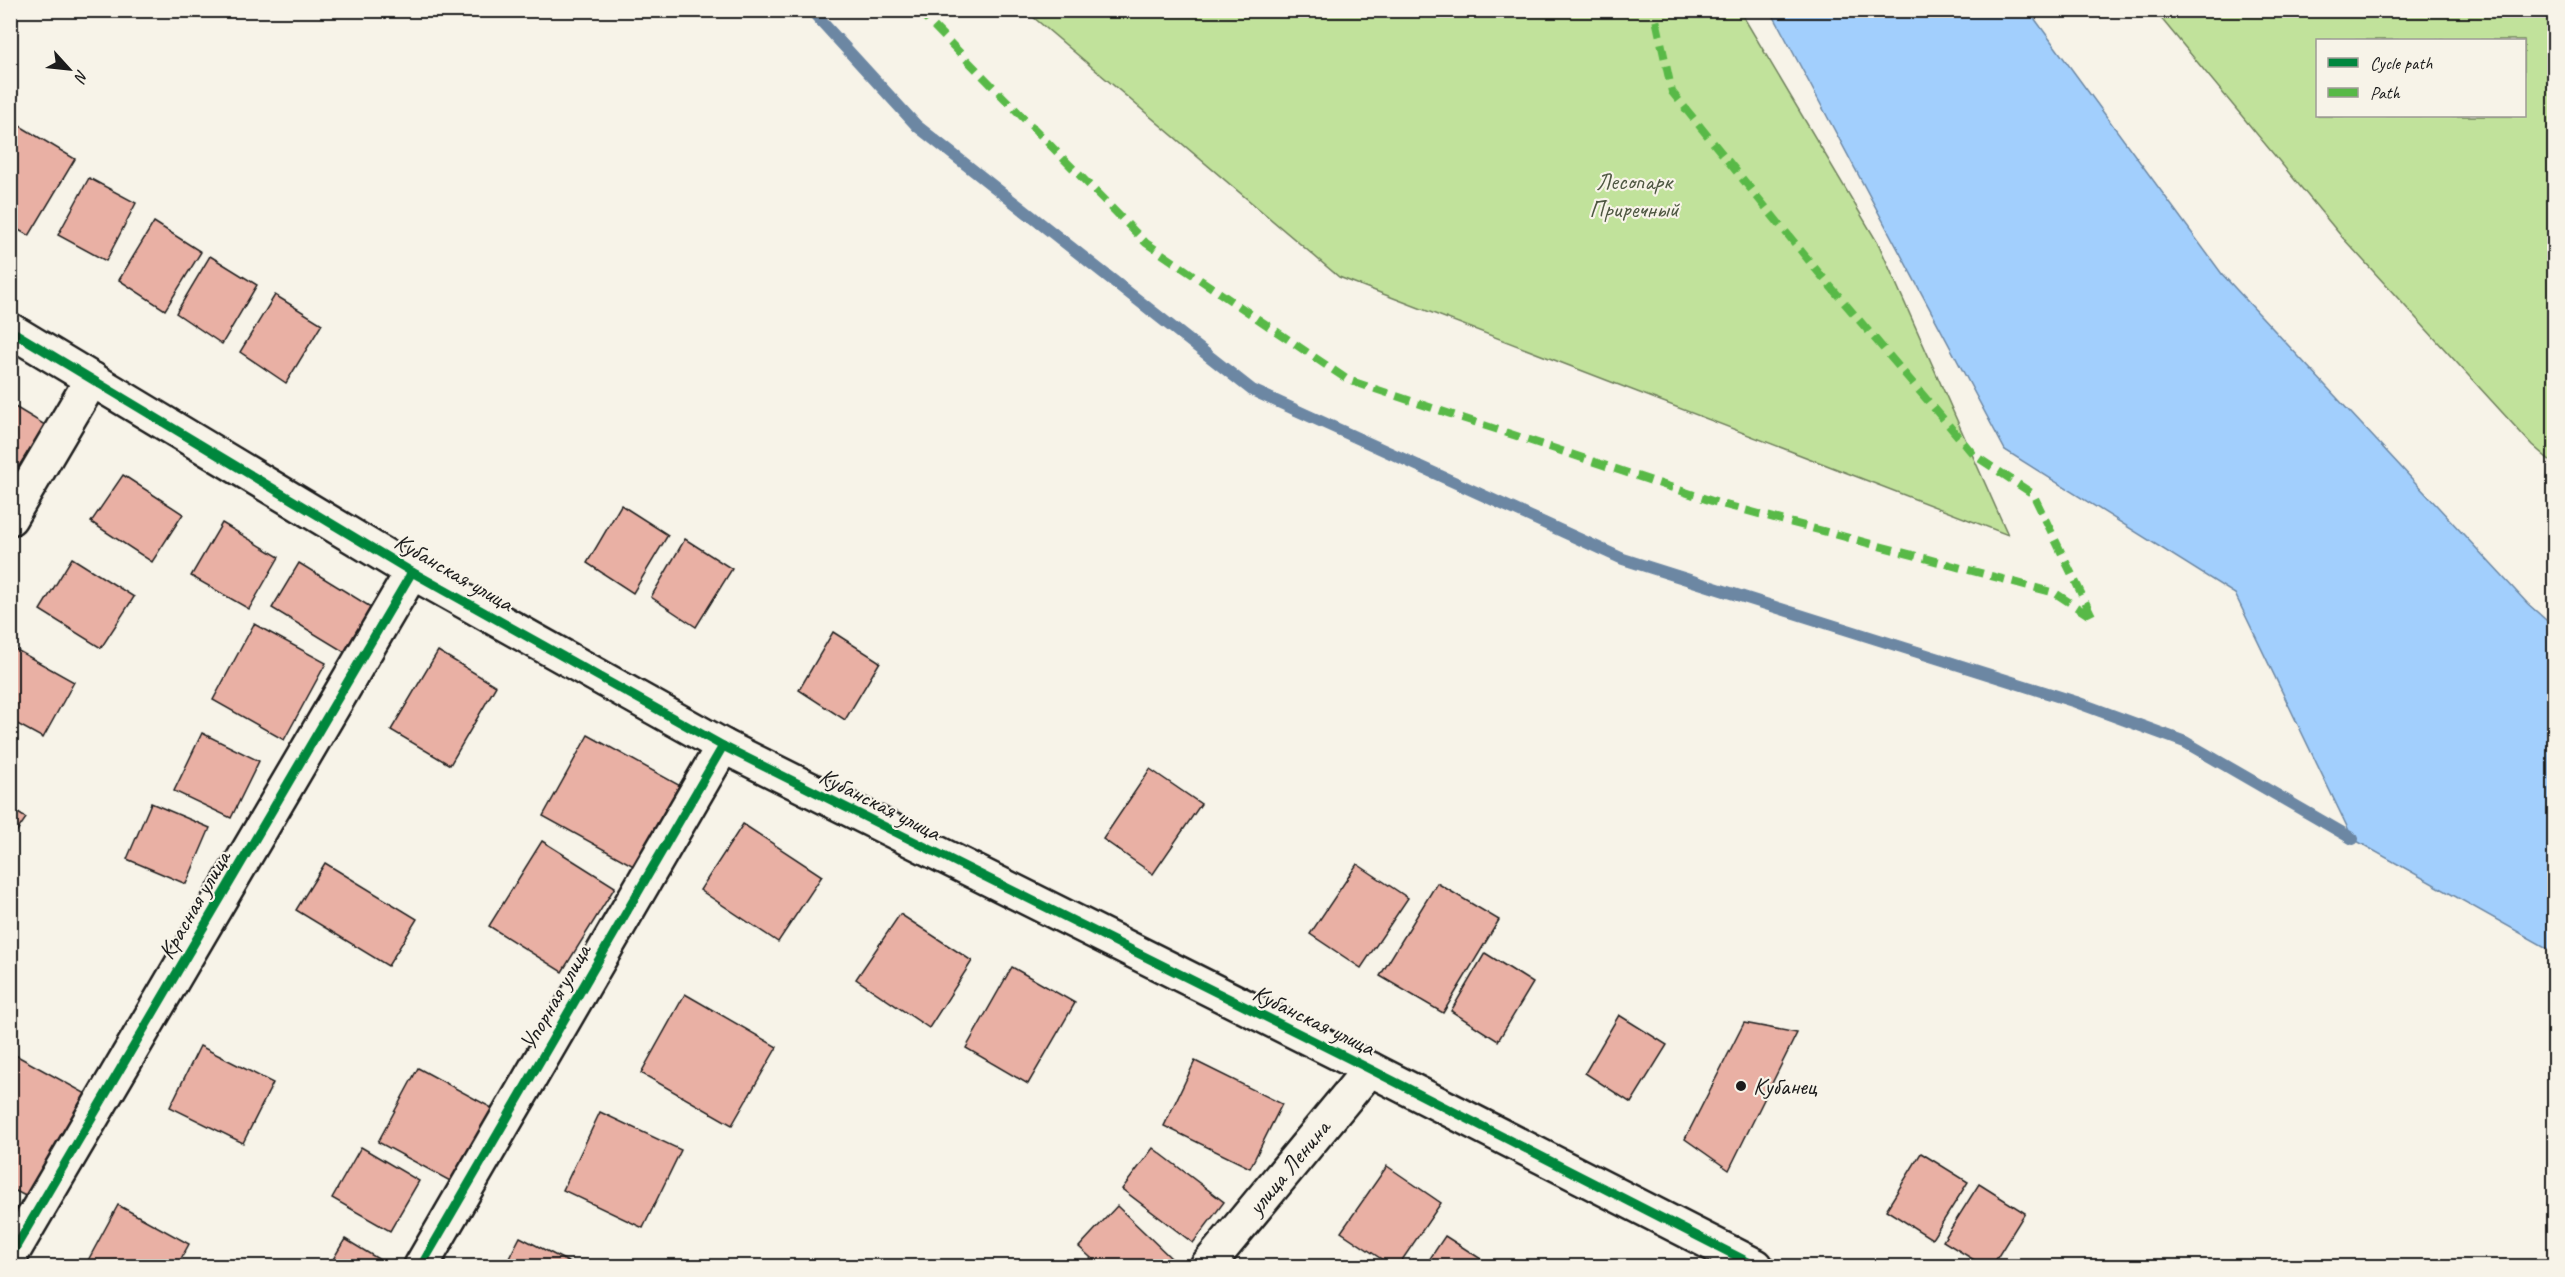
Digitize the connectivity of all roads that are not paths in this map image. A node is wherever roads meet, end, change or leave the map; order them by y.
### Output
1 (10, 330) edge
2 (92, 379) junction
3 (10, 518) edge
4 (412, 572) junction
5 (723, 746) junction
6 (1370, 1069) junction
7 (10, 1257) edge
8 (421, 1266) edge
9 (1207, 1266) edge
10 (1756, 1266) edge

1 - 2 street, Кубанская улица
2 - 3 street
2 - 4 street, Кубанская улица
4 - 5 street, Кубанская улица
4 - 7 street, Красная улица
5 - 6 street, Кубанская улица
5 - 8 street, Упорная улица
6 - 9 street, улица Ленина
6 - 10 street, Кубанская улица

